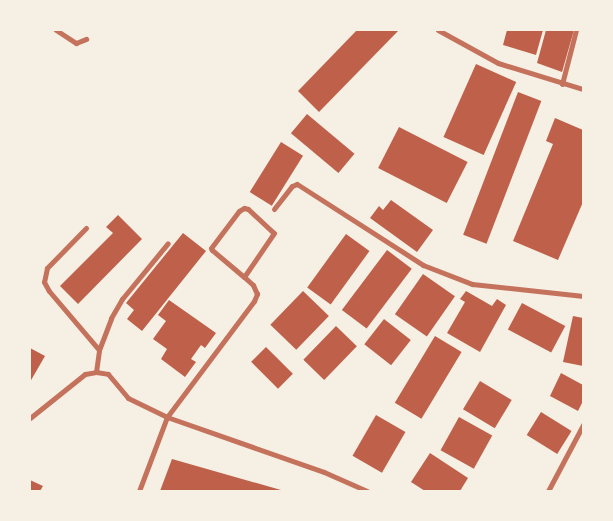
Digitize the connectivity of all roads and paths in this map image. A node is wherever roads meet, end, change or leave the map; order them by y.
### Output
1 (56, 30) edge
2 (438, 30) edge
3 (576, 30) edge
4 (86, 39) dead end
5 (562, 84) junction
6 (583, 90) edge
7 (274, 210) dead end
8 (86, 228) dead end
9 (168, 243) dead end
10 (244, 277) junction
11 (583, 296) edge
12 (99, 350) junction
13 (96, 372) junction
14 (167, 417) junction
15 (30, 418) edge
16 (583, 425) edge
17 (139, 491) edge
18 (367, 491) edge
19 (548, 491) edge

1 - 4 street
2 - 5 street
3 - 5 street
5 - 6 street
7 - 11 street
8 - 12 street
9 - 12 street
10 - 10 street
10 - 14 street
12 - 13 street
13 - 14 street
13 - 15 street
14 - 17 street
14 - 18 street
16 - 19 street

